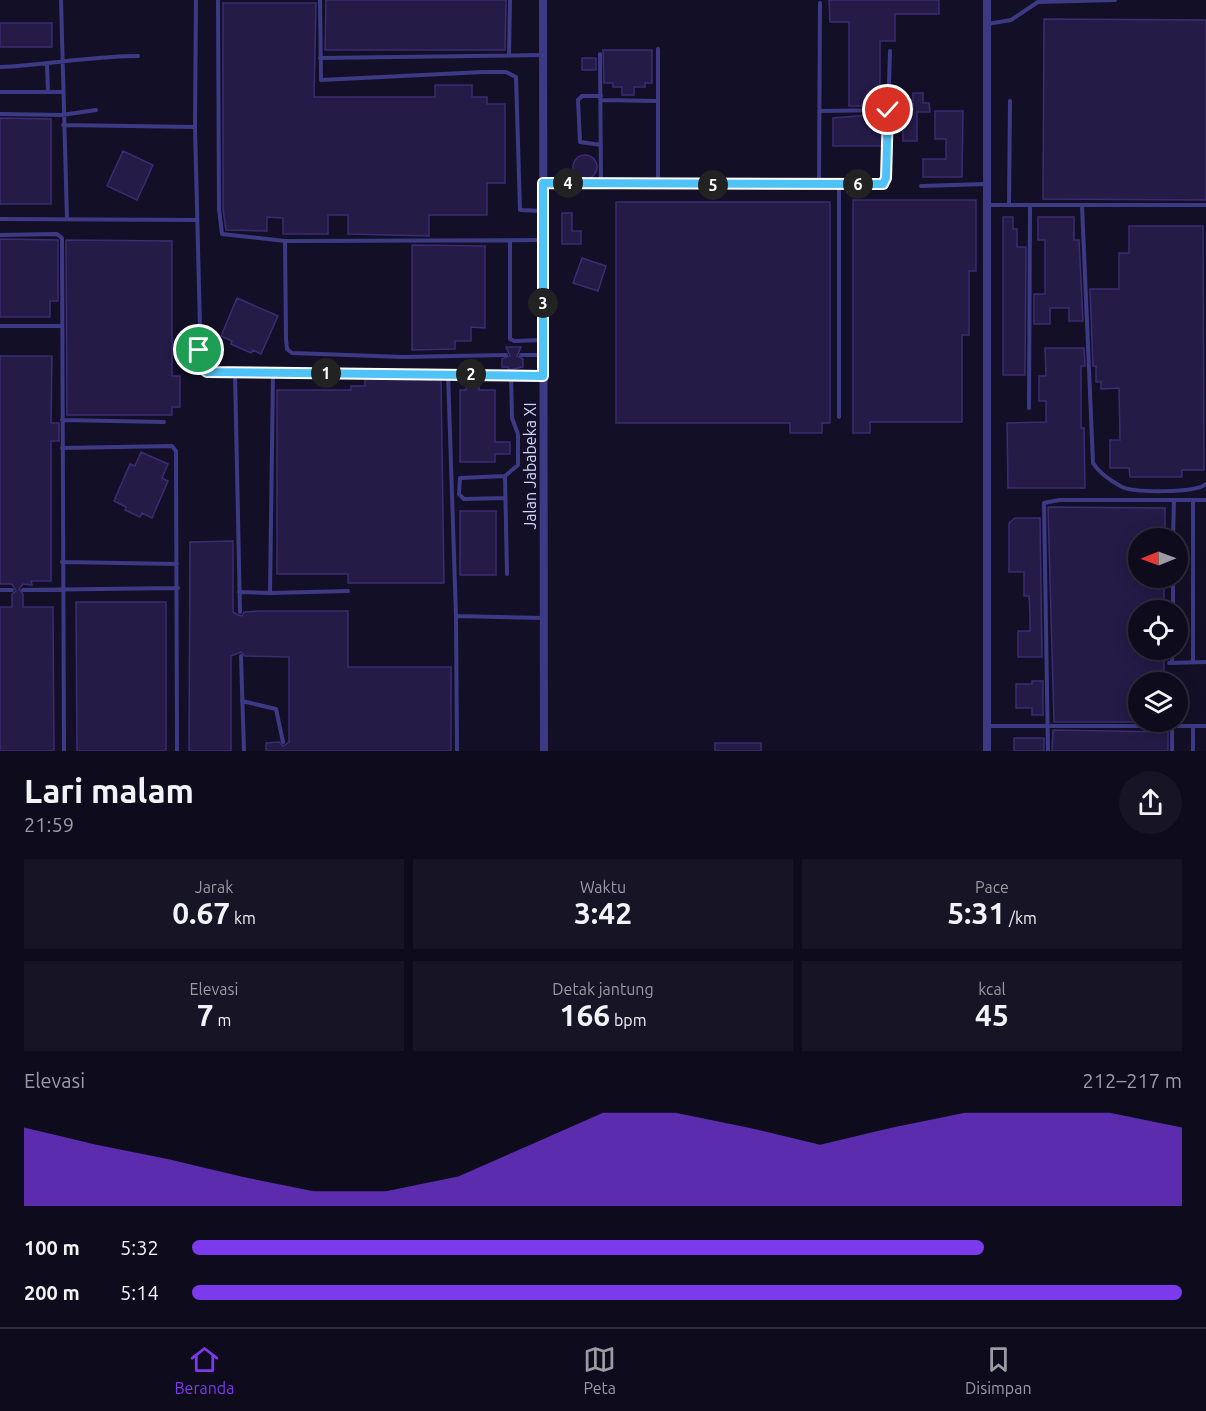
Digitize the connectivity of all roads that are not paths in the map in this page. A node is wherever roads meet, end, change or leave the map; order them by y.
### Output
1 (61, 0) edge
2 (196, 0) edge
3 (218, 0) edge
4 (320, 0) edge
5 (510, 0) edge
6 (543, 0) edge
7 (987, 0) edge
8 (1115, 0) edge
9 (820, 3) dead end
10 (987, 24) junction
11 (658, 49) dead end
12 (890, 51) dead end
13 (600, 54) dead end
14 (509, 55) junction
15 (543, 55) junction
16 (138, 56) dead end
17 (320, 58) junction
18 (61, 61) junction
19 (47, 64) junction
20 (0, 67) edge
21 (0, 92) edge
22 (48, 92) junction
23 (62, 92) junction
24 (601, 98) junction
25 (657, 101) junction
26 (1010, 101) dead end
27 (96, 110) dead end
28 (888, 110) junction
29 (821, 111) junction
30 (0, 114) edge
31 (62, 115) junction
32 (63, 125) junction
33 (195, 127) junction
34 (601, 144) junction
35 (543, 183) junction
36 (987, 183) junction
37 (602, 184) junction
38 (819, 184) junction
39 (839, 184) junction
40 (658, 185) junction
41 (921, 186) dead end
42 (987, 205) junction
43 (1009, 205) junction
44 (1030, 205) junction
45 (1082, 205) junction
46 (1206, 206) edge
47 (543, 211) junction
48 (0, 219) edge
49 (67, 219) junction
50 (197, 220) junction
51 (0, 235) edge
52 (543, 240) junction
53 (285, 241) junction
54 (510, 241) junction
55 (0, 326) edge
56 (62, 326) junction
57 (543, 340) junction
58 (506, 355) dead end
59 (521, 355) dead end
60 (543, 355) junction
61 (448, 373) junction
62 (235, 374) junction
63 (273, 374) junction
64 (511, 375) junction
65 (543, 376) junction
66 (1029, 408) dead end
67 (838, 417) dead end
68 (62, 420) junction
69 (164, 422) dead end
70 (62, 448) junction
71 (505, 476) junction
72 (1206, 484) edge
73 (505, 498) junction
74 (1174, 500) junction
75 (1192, 500) junction
76 (1206, 500) edge
77 (1173, 528) edge
78 (62, 562) junction
79 (177, 564) junction
80 (507, 574) dead end
81 (177, 588) junction
82 (0, 590) edge
83 (12, 590) dead end
84 (23, 590) dead end
85 (63, 590) junction
86 (348, 591) dead end
87 (239, 592) junction
88 (270, 593) junction
89 (240, 612) dead end
90 (456, 616) junction
91 (544, 618) junction
92 (241, 656) dead end
93 (1171, 660) edge
94 (1193, 662) junction
95 (1206, 662) edge
96 (242, 701) junction
97 (987, 726) junction
98 (1048, 726) junction
99 (1128, 726) edge
100 (1188, 726) edge
101 (1193, 726) junction
102 (1206, 726) edge
103 (1172, 732) edge
104 (284, 742) dead end
105 (64, 751) edge
106 (177, 751) edge
107 (244, 751) edge
108 (457, 751) edge
109 (544, 751) edge
110 (987, 751) edge
111 (1048, 751) edge
112 (1172, 751) edge
113 (1193, 751) edge

1 - 18 lane
2 - 33 lane
3 - 53 lane
4 - 17 lane
5 - 14 lane
6 - 15 street, Jalan Jababeka XI
7 - 10 street
8 - 10 lane
9 - 29 lane
10 - 36 street
11 - 25 lane
12 - 28 lane
13 - 24 lane
14 - 15 lane
14 - 17 lane
15 - 35 street, Jalan Jababeka XI
16 - 18 lane
17 - 47 lane
18 - 19 lane
18 - 23 lane
19 - 20 lane
19 - 22 lane
21 - 22 lane
22 - 23 lane
23 - 31 lane
24 - 25 lane
24 - 34 lane
24 - 34 lane
25 - 40 lane
26 - 43 lane
27 - 31 lane
28 - 29 lane
28 - 39 lane
29 - 38 lane
30 - 31 lane
31 - 32 lane
32 - 33 lane
32 - 49 lane
33 - 50 lane
34 - 37 lane
35 - 37 lane
35 - 47 street, Jalan Jababeka XI
36 - 41 lane
36 - 42 street
37 - 40 lane
38 - 39 lane
38 - 40 lane
39 - 67 lane
42 - 43 lane
42 - 97 street
43 - 44 lane
44 - 45 lane
44 - 66 lane
45 - 46 lane
45 - 72 lane
47 - 52 street, Jalan Jababeka XI
48 - 49 lane
49 - 50 lane
50 - 62 lane
51 - 56 lane
52 - 54 lane
52 - 57 street, Jalan Jababeka XI
53 - 54 lane
53 - 58 lane
54 - 57 lane
55 - 56 lane
56 - 68 lane
57 - 60 street, Jalan Jababeka XI
59 - 60 lane
60 - 65 street, Jalan Jababeka XI
61 - 63 lane
61 - 64 lane
61 - 90 lane
62 - 63 lane
62 - 87 lane
63 - 88 lane
64 - 65 lane
64 - 71 lane
65 - 91 street, Jalan Jababeka XI
68 - 69 lane
68 - 70 lane
70 - 78 lane
70 - 79 lane
71 - 73 lane
71 - 73 lane
73 - 80 lane
74 - 75 lane
74 - 77 lane
74 - 98 lane
75 - 76 lane
75 - 94 lane
78 - 79 lane
78 - 85 lane
79 - 81 lane
81 - 85 lane
81 - 106 lane
82 - 83 lane
84 - 85 lane
85 - 105 lane
86 - 88 lane
87 - 88 lane
87 - 89 lane
90 - 91 lane
90 - 108 lane
91 - 109 street, Jalan Jababeka XI
92 - 96 lane
93 - 94 lane
94 - 95 lane
96 - 104 lane
96 - 107 lane
97 - 98 lane
97 - 110 street
98 - 99 lane
98 - 111 lane
100 - 101 lane
101 - 102 lane
101 - 113 lane
103 - 112 lane

